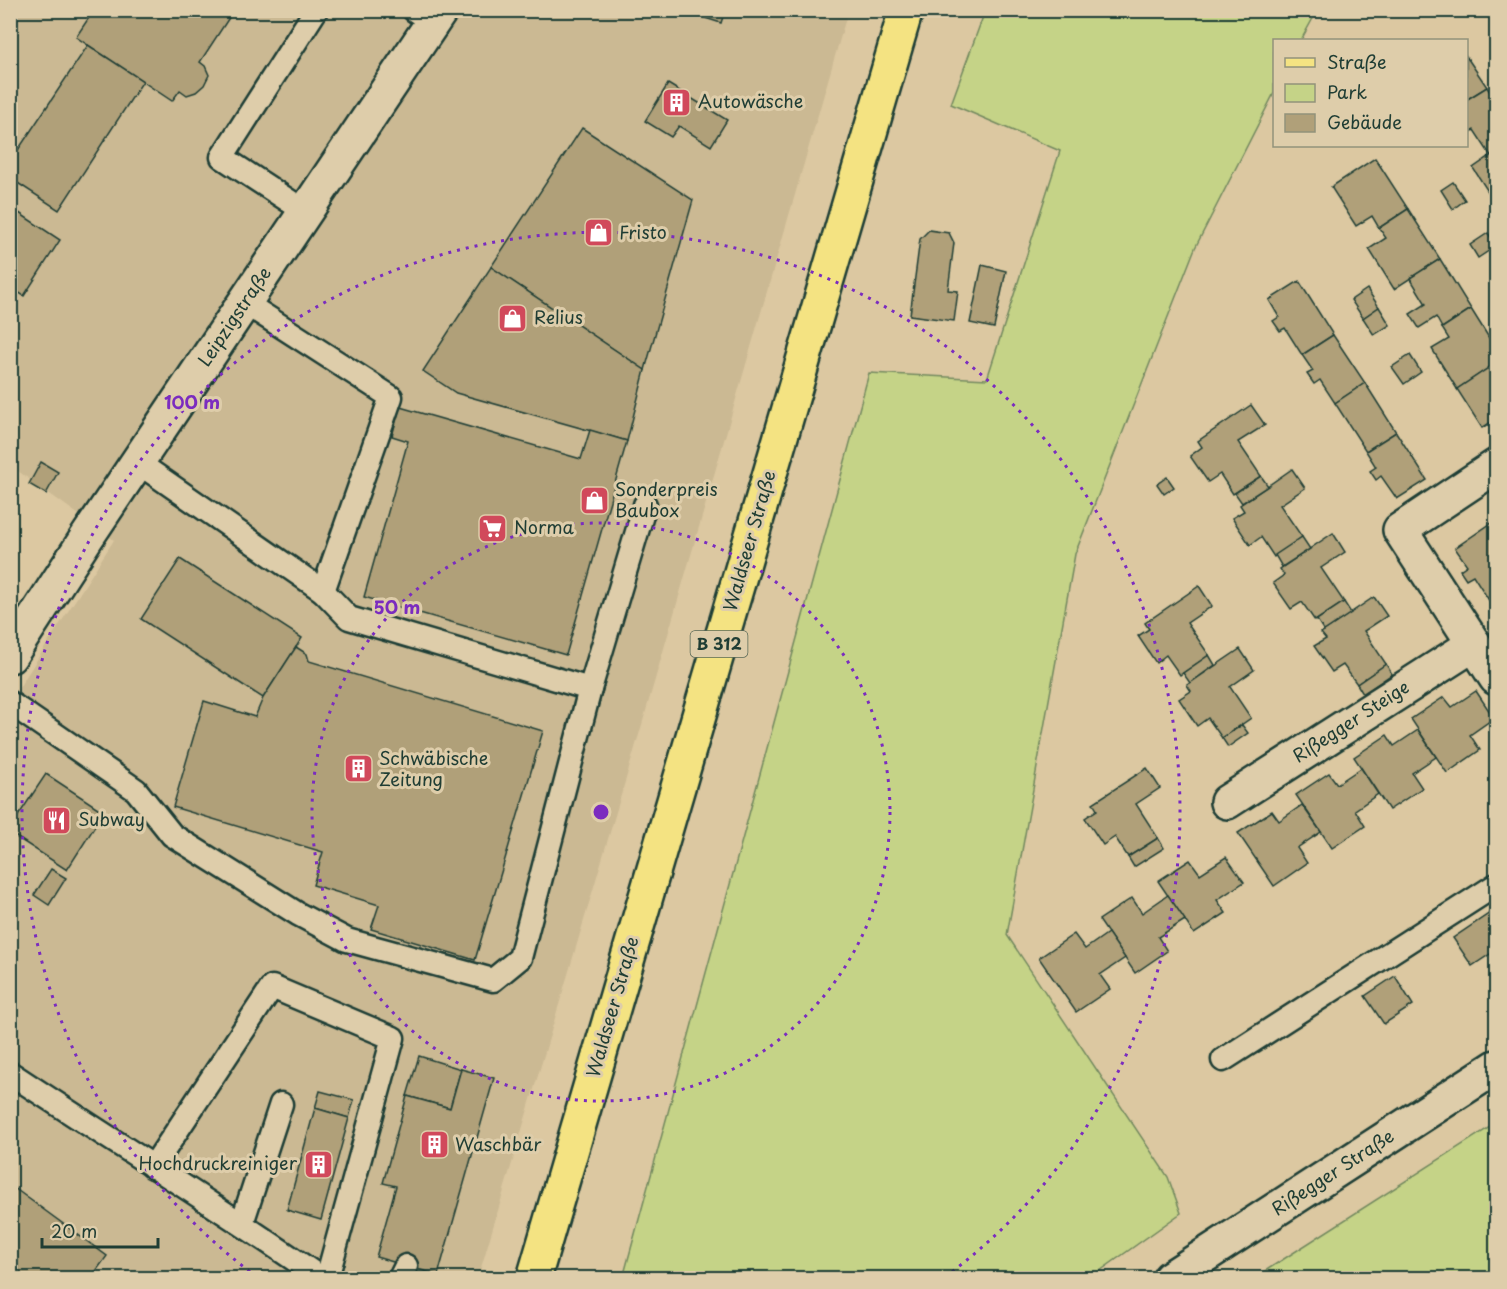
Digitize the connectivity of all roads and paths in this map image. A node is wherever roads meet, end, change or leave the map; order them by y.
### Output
1 (316, 10) edge
2 (906, 10) edge
3 (430, 15) edge
4 (306, 212) junction
5 (245, 303) junction
6 (137, 462) junction
7 (1497, 466) edge
8 (645, 505) dead end
9 (323, 591) junction
10 (1474, 644) junction
11 (12, 652) edge
12 (1497, 678) edge
13 (590, 689) junction
14 (10, 703) edge
15 (1227, 801) dead end
16 (1497, 885) edge
17 (1223, 1060) dead end
18 (1497, 1068) edge
19 (10, 1073) edge
20 (281, 1104) dead end
21 (153, 1167) junction
22 (242, 1223) junction
23 (321, 1278) edge
24 (327, 1278) edge
25 (534, 1278) edge
26 (1170, 1278) edge

1 - 4 lane
2 - 25 main road, Waldseer Straße / B 312
3 - 4 street, Leipzigstraße
4 - 5 street, Leipzigstraße
5 - 6 street, Leipzigstraße
5 - 9 lane
6 - 9 lane
6 - 11 street, Leipzigstraße
7 - 10 street
8 - 13 lane
9 - 13 lane
10 - 12 street
10 - 15 street, Rißegger Steige
13 - 14 lane
16 - 17 lane
18 - 26 street, Rißegger Straße
19 - 21 lane
20 - 22 lane
21 - 22 lane
21 - 24 lane
22 - 23 lane

